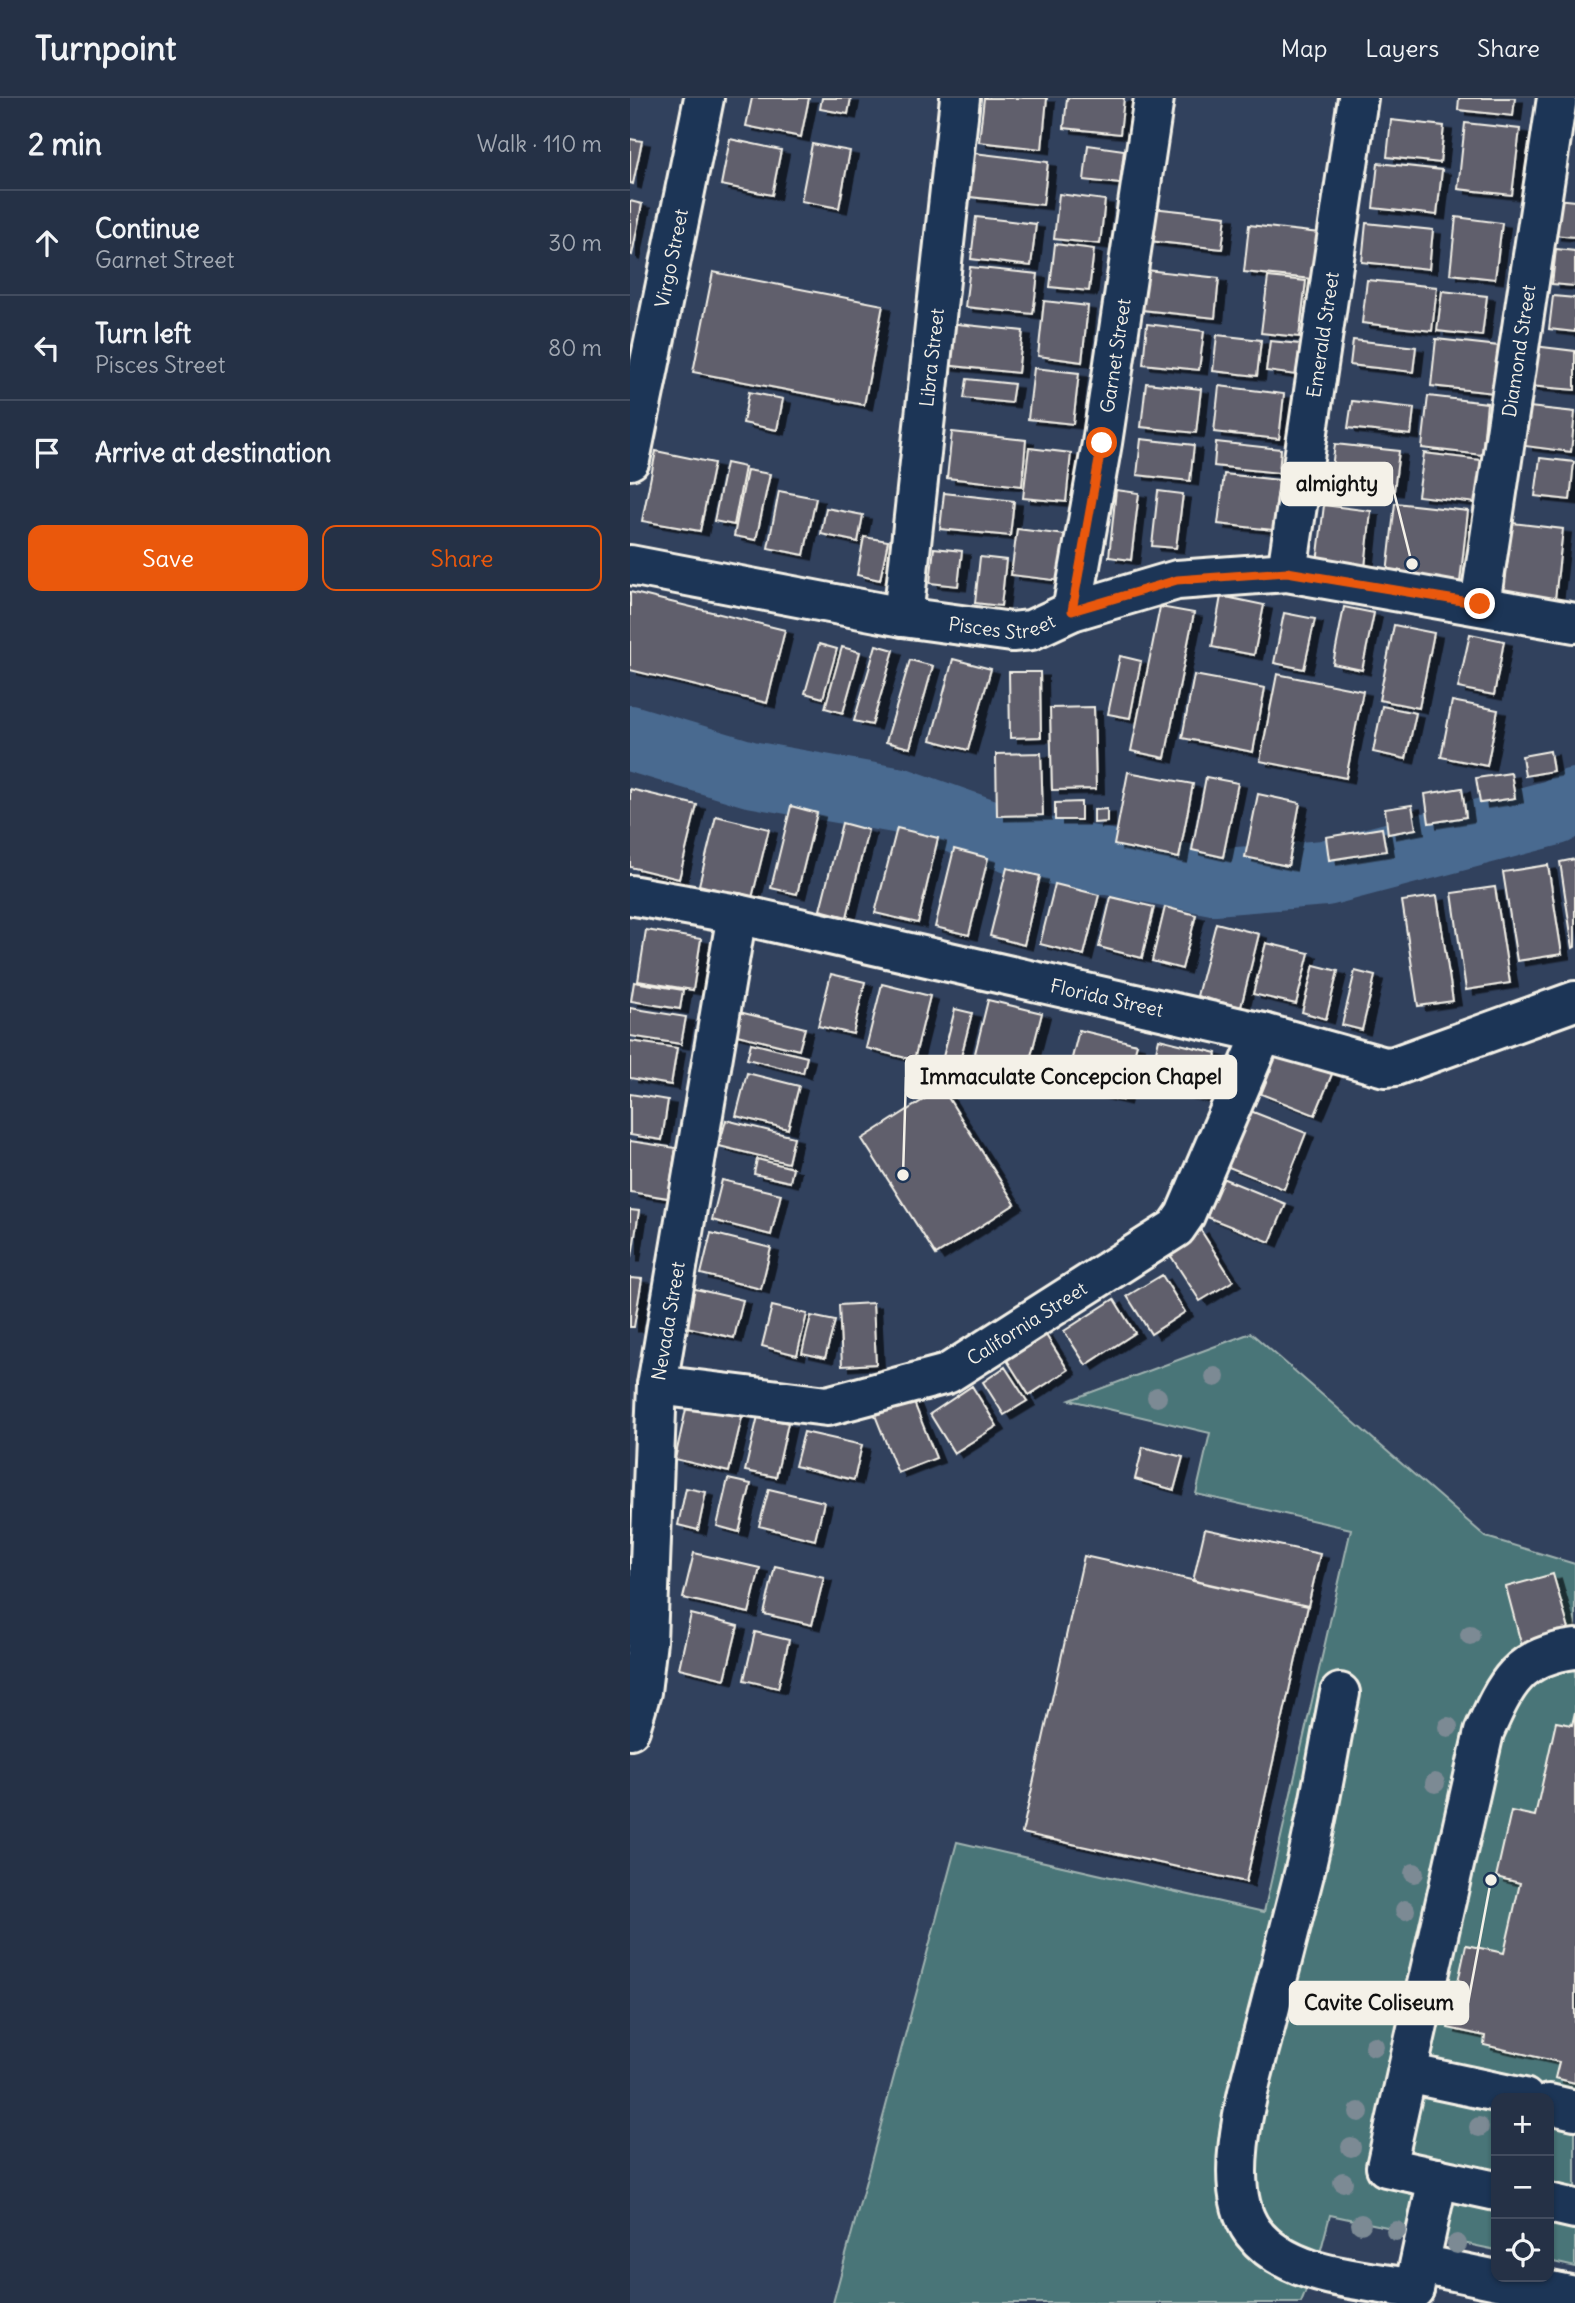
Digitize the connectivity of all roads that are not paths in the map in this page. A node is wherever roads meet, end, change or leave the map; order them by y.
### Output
1 (704, 98) edge
2 (960, 98) edge
3 (1154, 98) edge
4 (1358, 98) edge
5 (1557, 98) edge
6 (630, 460) edge
7 (630, 565) edge
8 (1287, 572) junction
9 (1480, 604) junction
10 (1072, 611) junction
11 (902, 617) junction
12 (1575, 623) edge
13 (630, 895) edge
14 (737, 914) junction
15 (1575, 1001) edge
16 (1263, 1033) junction
17 (657, 1385) junction
18 (1575, 1649) edge
19 (1340, 1693) dead end
20 (630, 1729) edge
21 (1407, 2073) junction
22 (1501, 2093) edge
23 (1554, 2105) edge
24 (1575, 2109) edge
25 (1438, 2178) junction
26 (1491, 2190) edge
27 (1554, 2204) edge
28 (1575, 2208) edge
29 (1415, 2286) edge
30 (1491, 2291) edge
31 (1575, 2296) edge

1 - 6 street, Virgo Street
2 - 11 street, Libra Street
3 - 10 street, Garnet Street
4 - 8 street, Emerald Street
5 - 9 street, Diamond Street
7 - 11 street, Pisces Street
8 - 9 street, Pisces Street
8 - 10 street, Pisces Street
9 - 12 street, Pisces Street
10 - 11 street, Pisces Street
13 - 14 street, Florida Street
14 - 16 street, Florida Street
14 - 17 street, Nevada Street
15 - 16 street, Florida Street
16 - 17 street, California Street
17 - 20 street, Nevada Street
18 - 21 street
19 - 29 street
21 - 22 street
21 - 25 street
23 - 24 street
25 - 26 street
25 - 29 street
27 - 28 street
29 - 30 street
30 - 31 street

